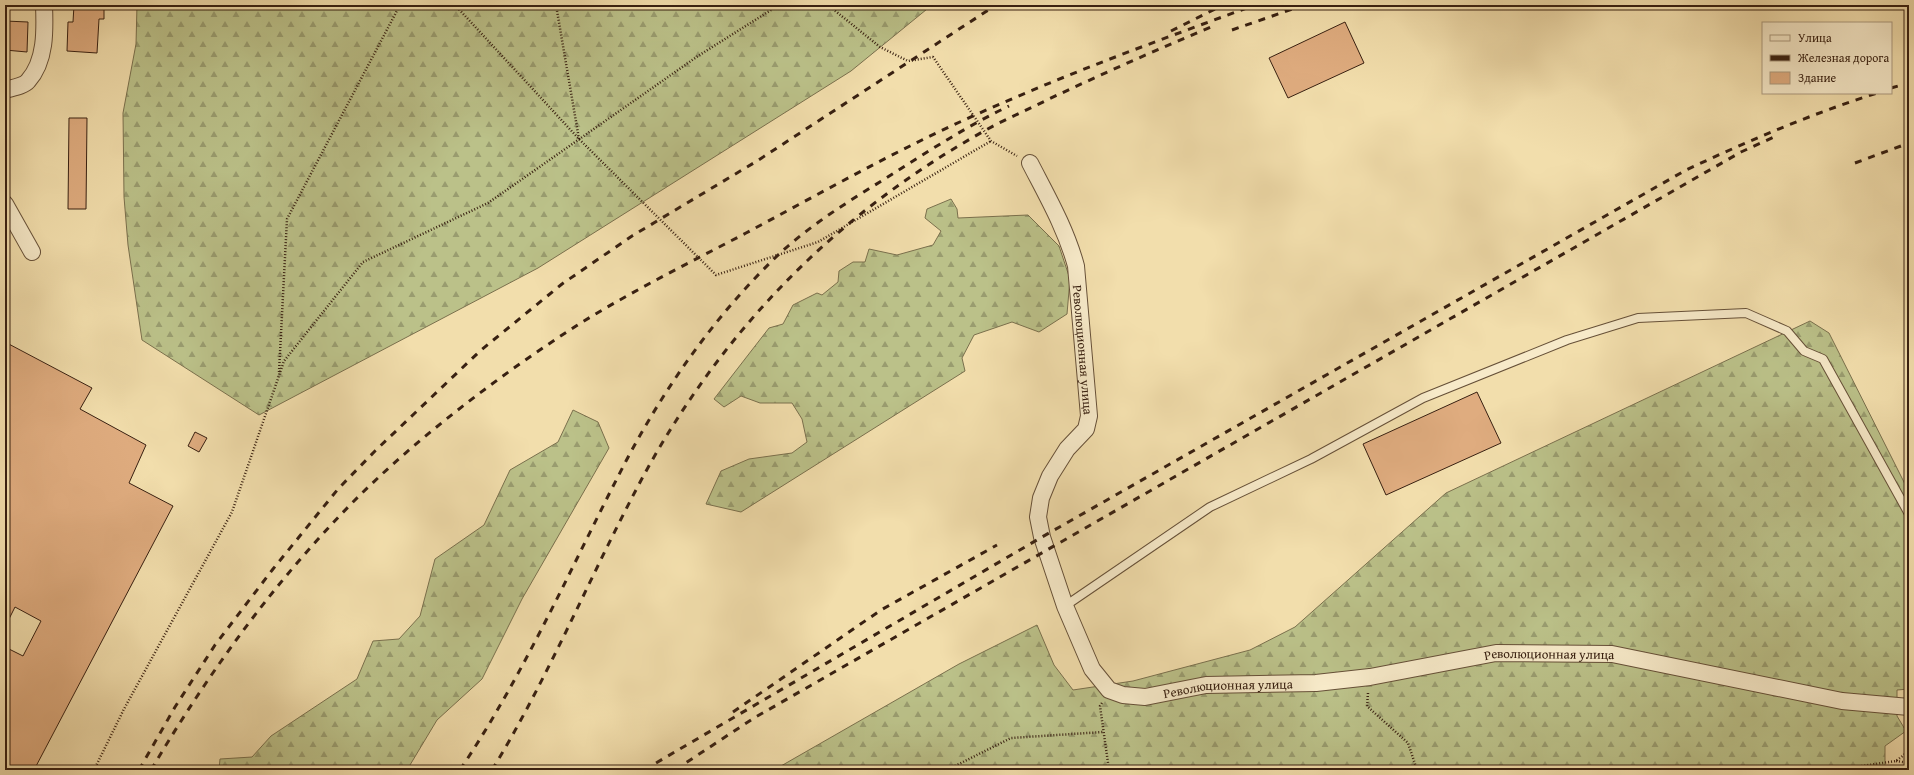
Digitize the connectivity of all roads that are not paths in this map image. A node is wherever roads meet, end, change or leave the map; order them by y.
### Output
1 (44, 5) edge
2 (5, 90) edge
3 (1030, 163) road end
4 (5, 204) edge
5 (32, 252) dead end
6 (1909, 514) edge
7 (1065, 606) junction
8 (1909, 707) edge

1 - 2 street
3 - 7 street, Революционная улица
4 - 5 street
6 - 7 lane
7 - 8 street, Революционная улица

